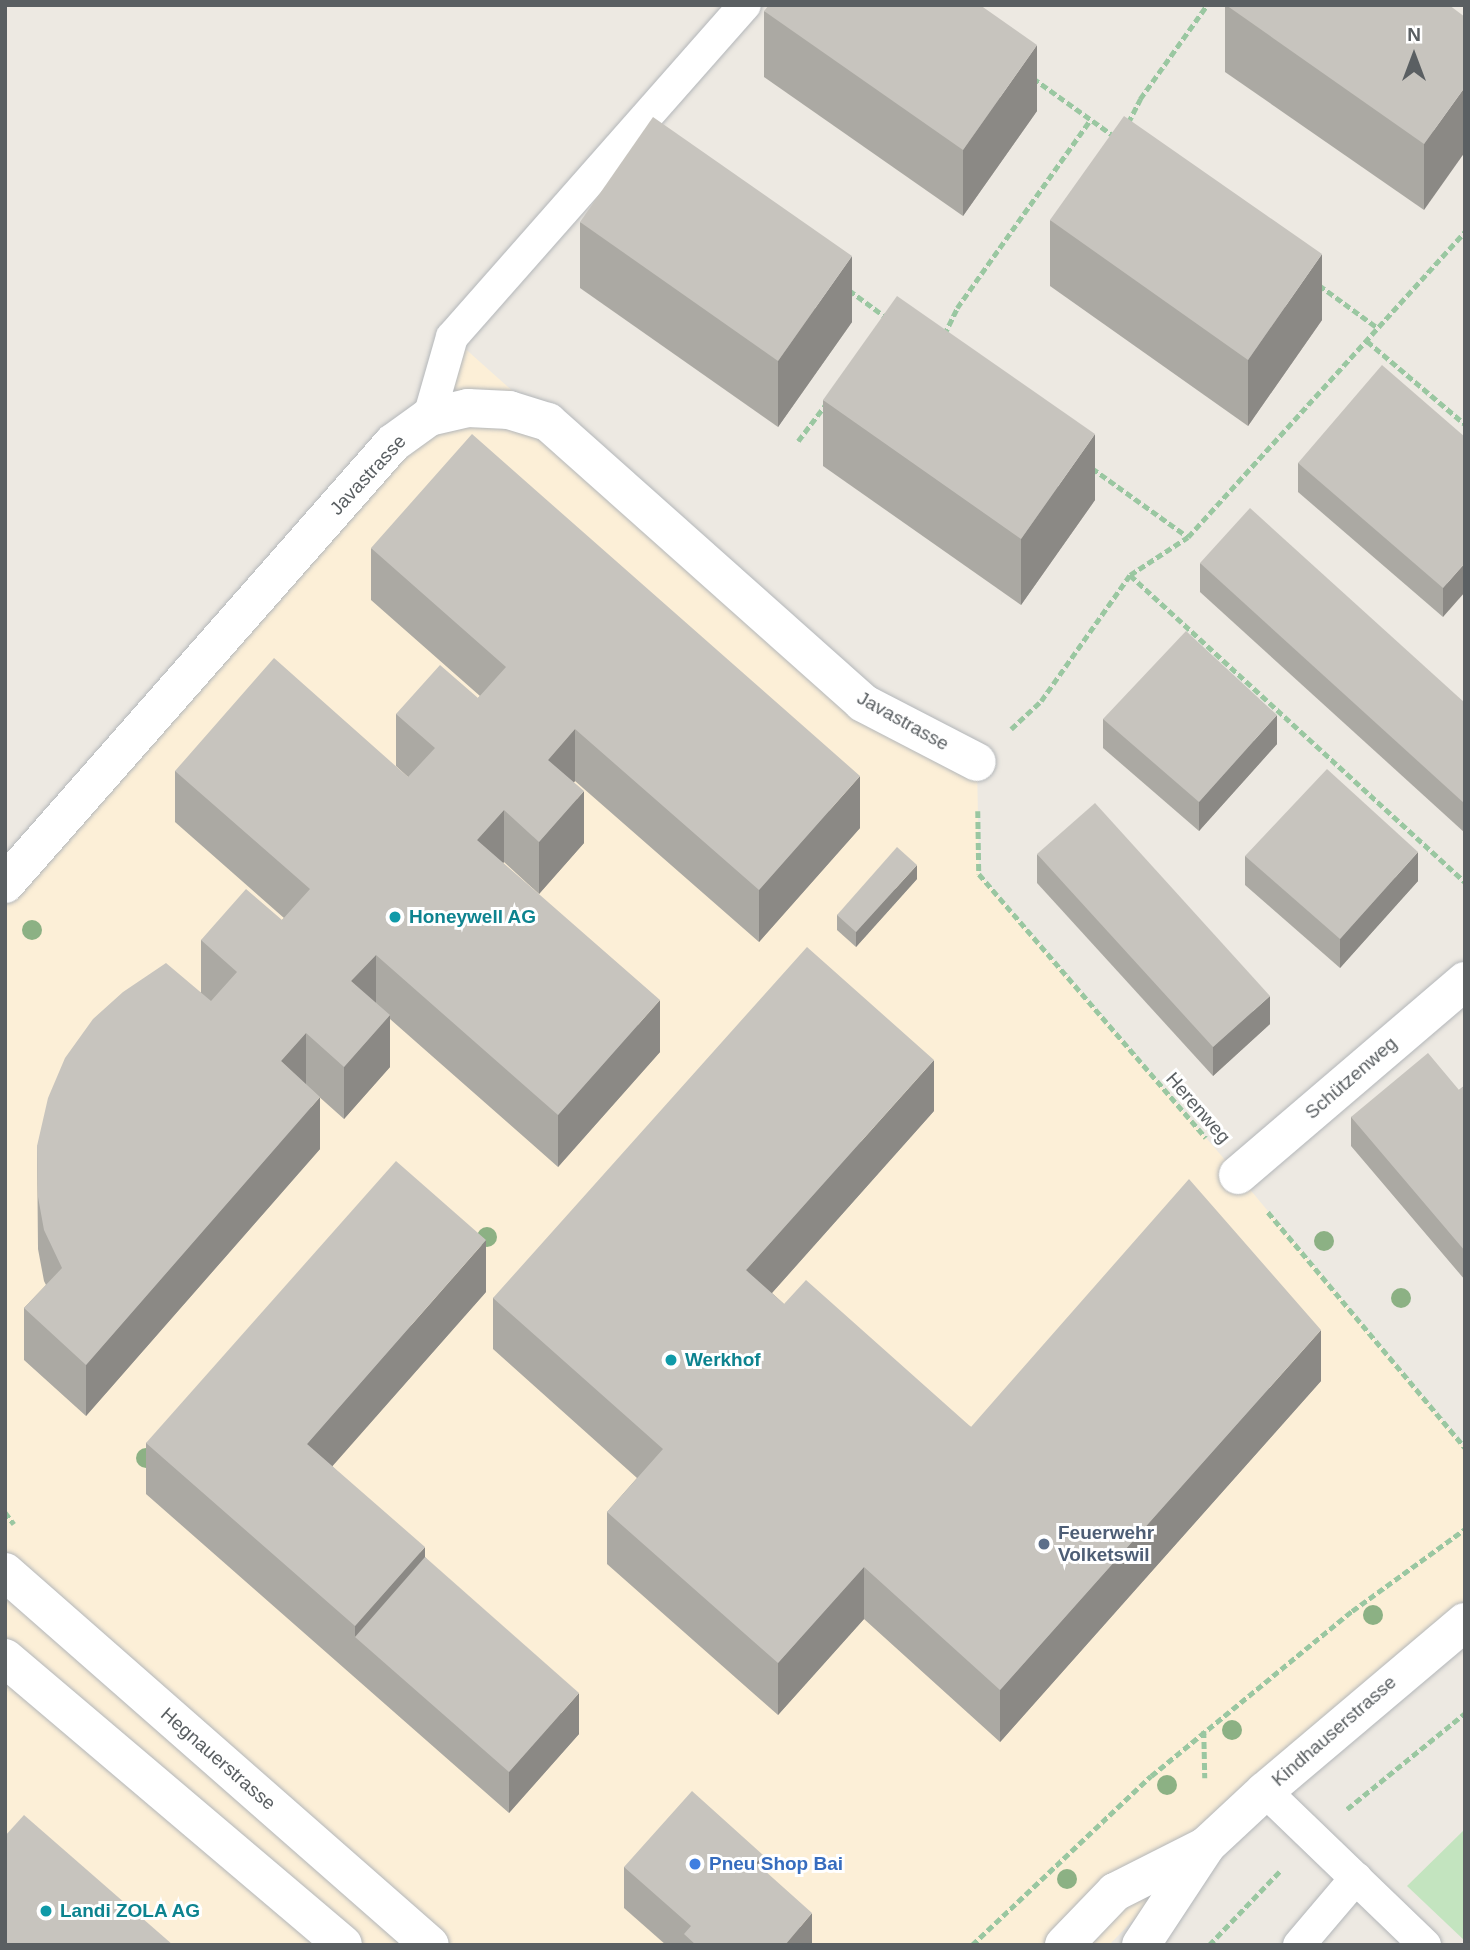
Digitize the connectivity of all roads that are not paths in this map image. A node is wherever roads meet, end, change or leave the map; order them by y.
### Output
1 (745, 5) edge
2 (429, 417) junction
3 (977, 762) road end
4 (5, 884) edge
5 (1465, 981) edge
6 (1238, 1175) road end
7 (5, 1572) edge
8 (1465, 1622) edge
9 (5, 1658) edge
10 (1265, 1791) junction
11 (1208, 1845) junction
12 (1356, 1878) junction
13 (343, 1945) edge
14 (430, 1945) edge
15 (1065, 1945) edge
16 (1141, 1945) edge
17 (1299, 1945) edge
18 (1425, 1945) edge

1 - 2 lane
2 - 3 street, Javastrasse
2 - 4 street, Javastrasse
5 - 6 street, Schützenweg
7 - 14 street, Hegnauerstrasse
8 - 10 street, Kindhauserstrasse
9 - 13 street
10 - 11 street, Kindhauserstrasse
10 - 12 lane
11 - 15 street, Kindhauserstrasse
11 - 16 street, Kindhauserstrasse
12 - 17 lane
12 - 18 lane

